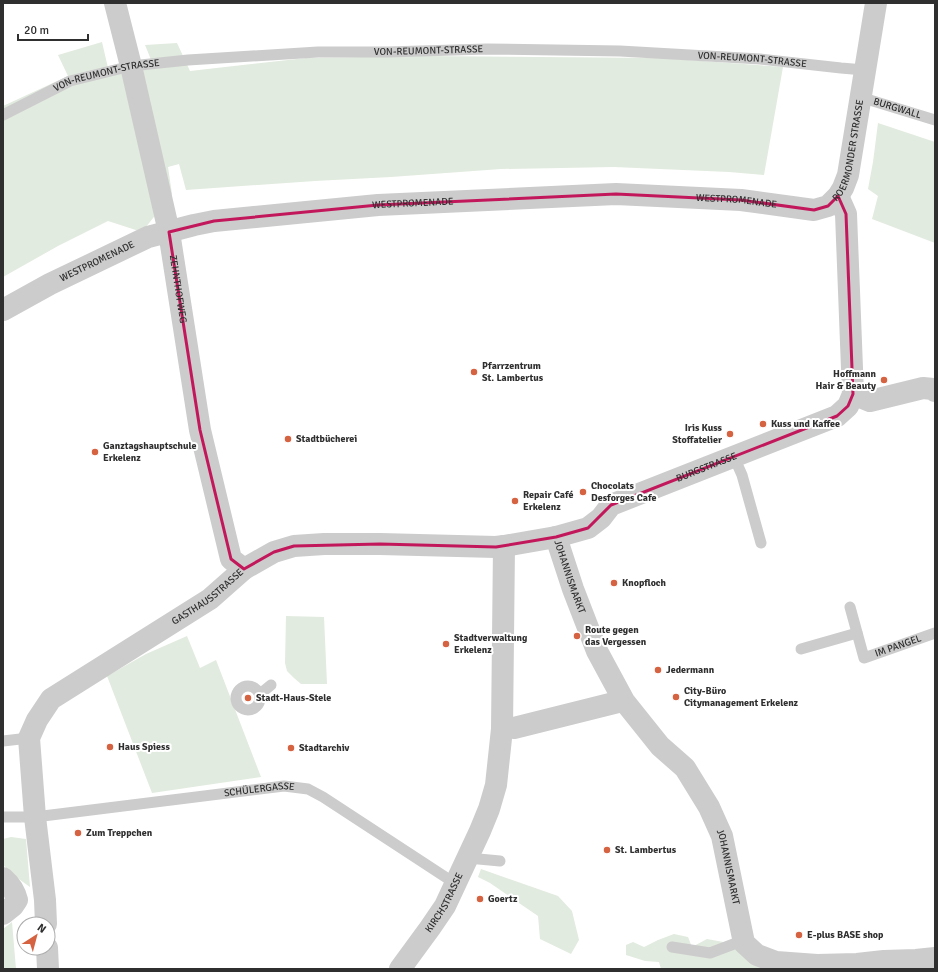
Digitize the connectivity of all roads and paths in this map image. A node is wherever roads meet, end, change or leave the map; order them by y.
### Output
1 (115, 3) edge
2 (876, 3) edge
3 (131, 66) junction
4 (864, 70) junction
5 (860, 97) junction
6 (3, 115) edge
7 (935, 120) edge
8 (838, 196) junction
9 (169, 232) junction
10 (3, 310) edge
11 (935, 391) edge
12 (853, 394) junction
13 (734, 457) junction
14 (556, 537) junction
15 (761, 542) dead end
16 (504, 546) junction
17 (244, 569) junction
18 (850, 607) dead end
19 (935, 632) edge
20 (857, 633) junction
21 (801, 649) dead end
22 (271, 685) dead end
23 (260, 694) dead end
24 (618, 702) dead end
25 (514, 728) dead end
26 (29, 738) junction
27 (3, 741) edge
28 (3, 817) edge
29 (35, 817) junction
30 (468, 858) junction
31 (500, 861) dead end
32 (3, 878) edge
33 (456, 884) junction
34 (45, 900) junction
35 (10, 907) edge
36 (46, 916) edge
37 (743, 938) junction
38 (672, 947) dead end
39 (47, 956) edge
40 (758, 962) edge
41 (922, 962) edge
42 (48, 969) edge
43 (400, 969) edge

1 - 3 street, ZEHNTHOFWEG
2 - 4 street, ROERMONDER STRASSE
3 - 4 lane, VON-REUMONT-STRASSE
3 - 6 lane, VON-REUMONT-STRASSE
3 - 9 street, ZEHNTHOFWEG
4 - 5 street, ROERMONDER STRASSE
5 - 7 lane, BURGWALL
5 - 8 street, ROERMONDER STRASSE
8 - 9 street, WESTPROMENADE
8 - 12 street, ROERMONDER STRASSE
9 - 10 street, WESTPROMENADE
9 - 17 street, ZEHNTHOFWEG
11 - 12 street
12 - 13 street, BURGSTRASSE
13 - 14 street, BURGSTRASSE
13 - 15 lane
14 - 16 street, JOHANNISMARKT
14 - 37 street, JOHANNISMARKT
16 - 17 street, GASTHAUSSTRASSE
16 - 30 street, KIRCHSTRASSE
17 - 26 street, GASTHAUSSTRASSE
18 - 20 lane, IM PANGEL
19 - 20 lane, IM PANGEL
20 - 21 lane
22 - 23 lane
24 - 25 street
26 - 27 lane
26 - 29 street, GASTHAUSSTRASSE
28 - 29 lane, SCHÜLERGASSE
29 - 33 lane, SCHÜLERGASSE
29 - 34 street, GASTHAUSSTRASSE
30 - 31 lane
30 - 33 street, KIRCHSTRASSE
32 - 35 street
33 - 43 street, KIRCHSTRASSE
34 - 35 street
34 - 36 street, GASTHAUSSTRASSE
37 - 38 lane
37 - 40 street, JOHANNISMARKT
39 - 42 street
40 - 41 street

